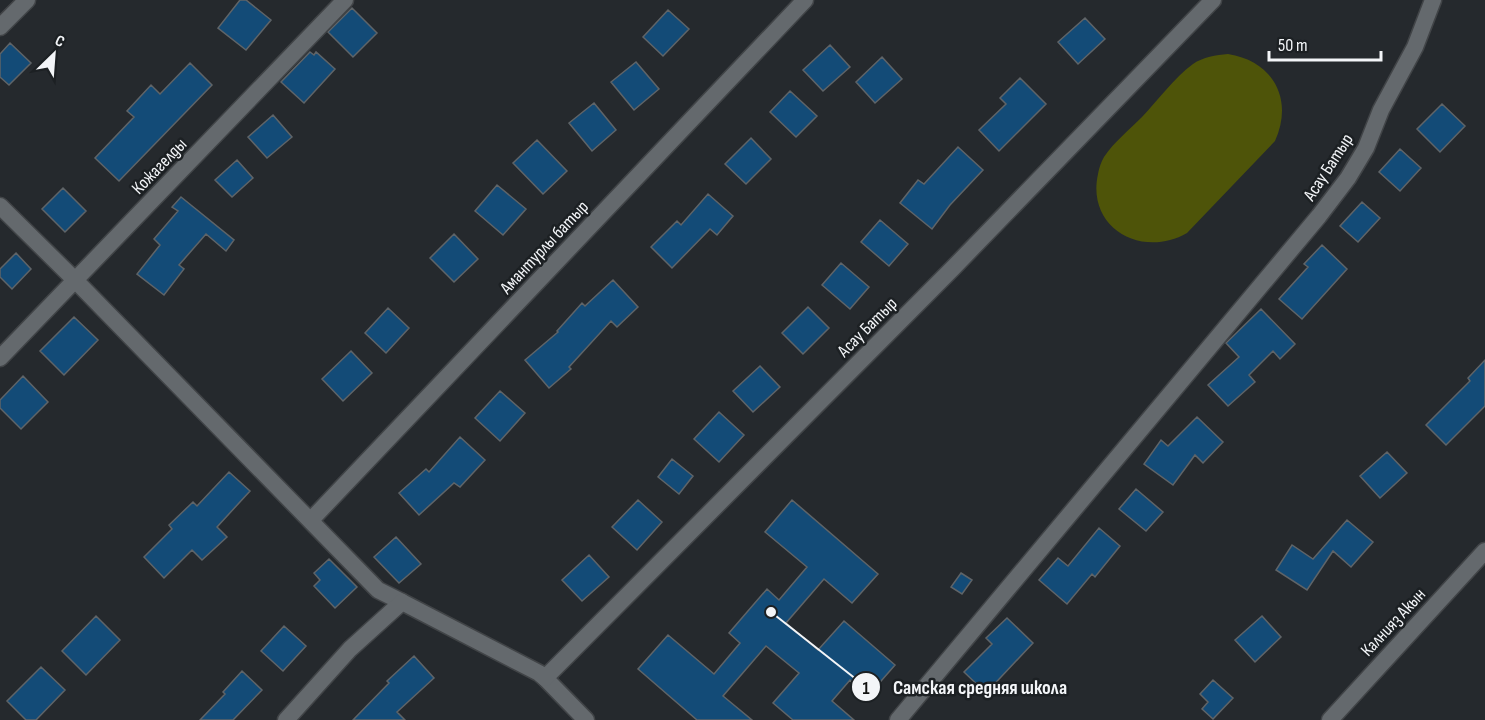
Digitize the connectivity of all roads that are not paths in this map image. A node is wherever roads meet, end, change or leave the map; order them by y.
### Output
1 (27, 0) edge
2 (345, 0) edge
3 (805, 0) edge
4 (1213, 0) edge
5 (1433, 0) edge
6 (0, 27) edge
7 (0, 206) edge
8 (75, 280) junction
9 (0, 358) edge
10 (312, 520) junction
11 (1485, 551) edge
12 (402, 602) junction
13 (545, 678) junction
14 (286, 720) edge
15 (586, 720) edge
16 (898, 720) edge
17 (1330, 720) edge

1 - 6 street
2 - 8 street, Кожагелды
3 - 10 street, Амантурлы батыр
4 - 13 street, Асау Батыр
5 - 16 street, Асау Батыр
7 - 8 street
8 - 9 street, Кожагелды
8 - 10 street
10 - 12 street
11 - 17 street, Калнияз Акын
12 - 13 street
12 - 14 street
13 - 15 street

